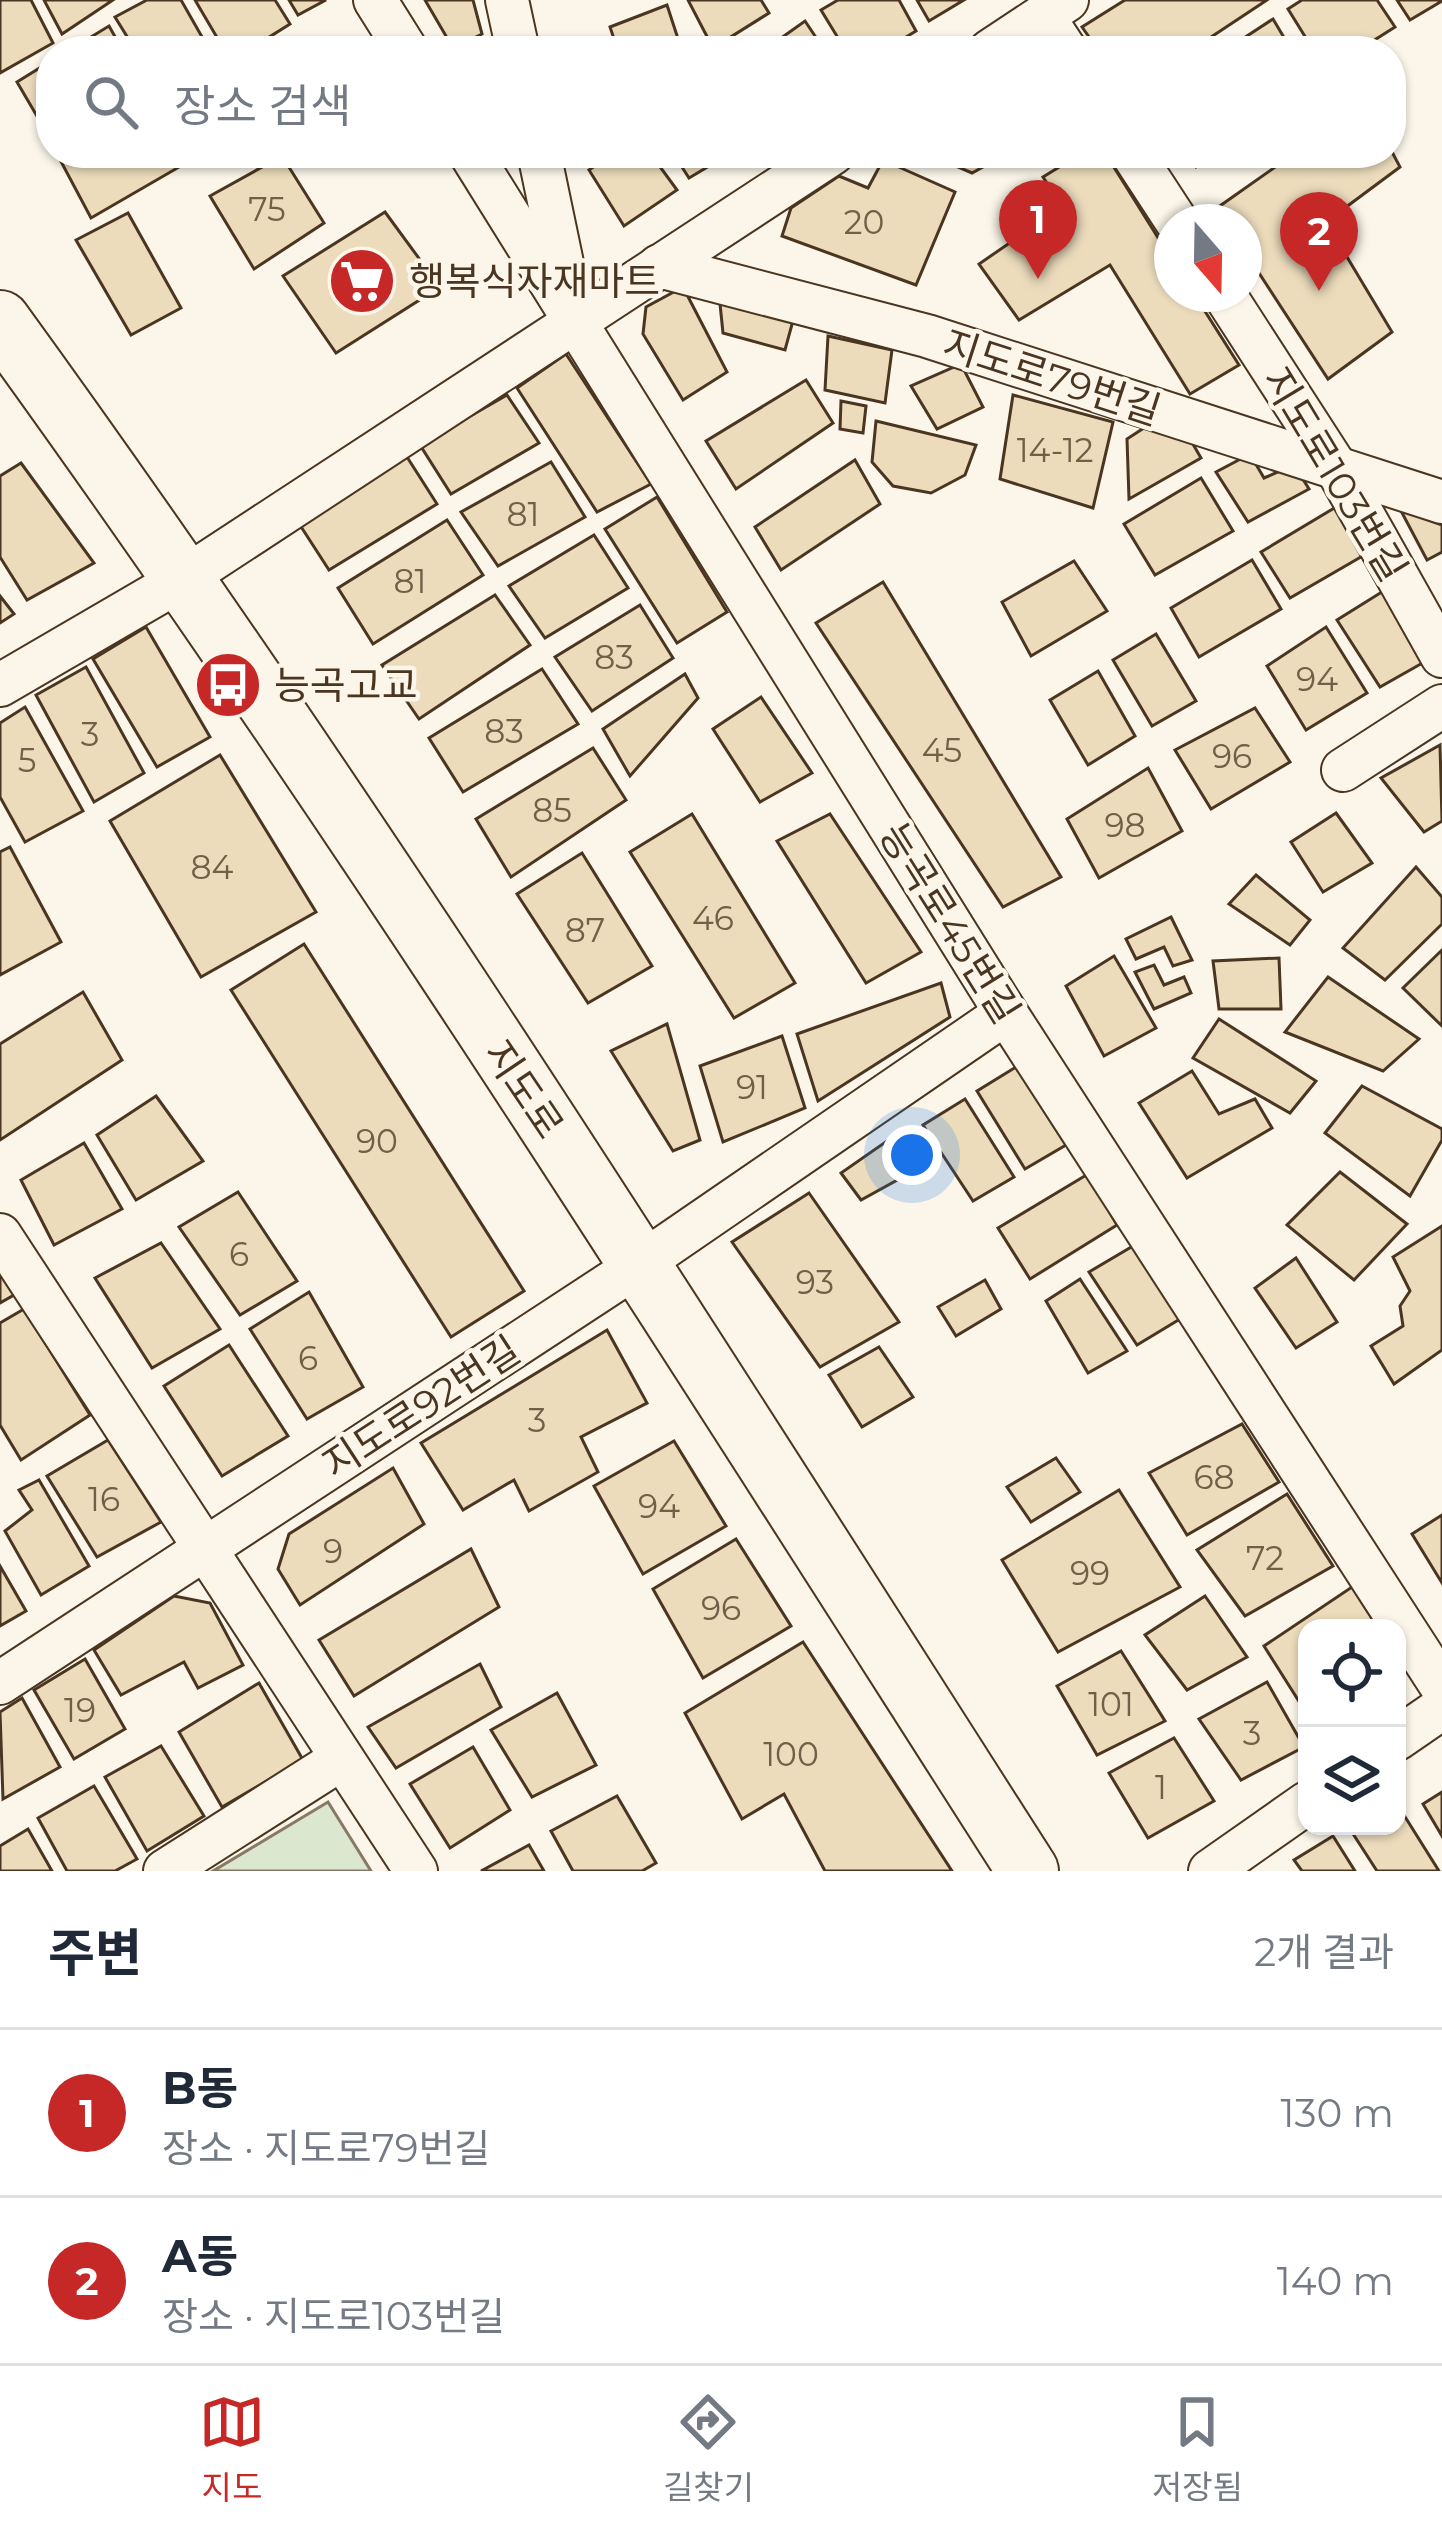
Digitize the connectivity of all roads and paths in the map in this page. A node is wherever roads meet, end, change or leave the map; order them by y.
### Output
1 (375, 0) edge
2 (507, 0) edge
3 (1059, 22) edge
4 (398, 36) edge
5 (515, 36) edge
6 (1026, 36) edge
7 (479, 168) edge
8 (542, 168) edge
9 (810, 168) edge
10 (1142, 168) edge
11 (1165, 204) edge
12 (659, 266) junction
13 (1236, 312) edge
14 (0, 321) edge
15 (575, 322) junction
16 (1337, 469) junction
17 (1442, 502) edge
18 (184, 578) junction
19 (1442, 656) edge
20 (0, 685) edge
21 (1442, 706) edge
22 (1343, 770) dead end
23 (1006, 1012) junction
24 (0, 1235) edge
25 (640, 1264) junction
26 (203, 1550) junction
27 (0, 1683) edge
28 (1442, 1687) edge
29 (1442, 1708) edge
30 (1406, 1733) edge
31 (341, 1759) junction
32 (1298, 1809) edge
33 (165, 1871) edge
34 (416, 1871) edge
35 (1028, 1871) edge
36 (1210, 1871) edge

1 - 4 street
2 - 5 street
3 - 6 street
7 - 15 street, 능곡로45번길
8 - 15 street
9 - 12 street
10 - 11 street
12 - 15 street
12 - 16 street, 지도로79번길
13 - 16 street, 지도로103번길
14 - 18 main road, 지도로
15 - 18 street
15 - 23 street, 능곡로45번길
16 - 17 street, 지도로79번길
16 - 19 street, 지도로103번길
18 - 20 street
18 - 25 main road, 지도로
21 - 22 street
23 - 25 street, 지도로92번길
23 - 28 street, 능곡로45번길
24 - 26 street
25 - 26 street, 지도로92번길
25 - 35 main road, 지도로
26 - 27 street, 지도로92번길
26 - 31 street
29 - 30 street
31 - 33 street
31 - 34 street
32 - 36 street

